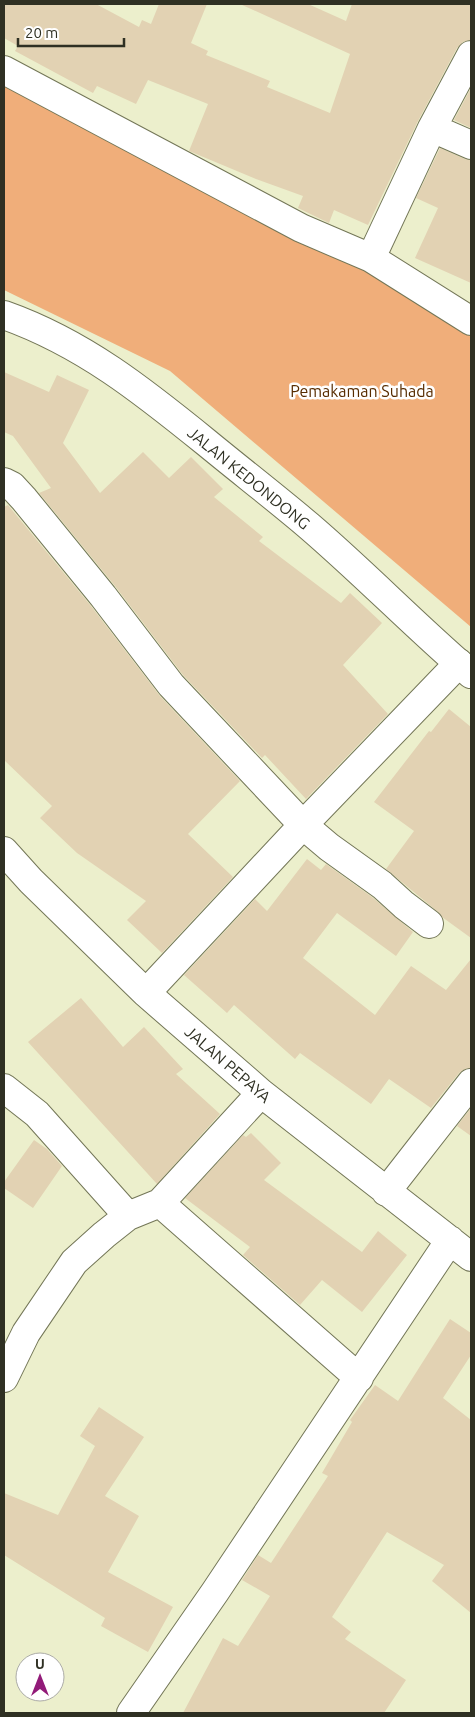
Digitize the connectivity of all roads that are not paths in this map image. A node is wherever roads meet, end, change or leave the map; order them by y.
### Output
1 (471, 55) edge
2 (4, 70) edge
3 (432, 128) junction
4 (471, 145) edge
5 (371, 258) junction
6 (4, 315) edge
7 (471, 321) edge
8 (4, 482) edge
9 (465, 668) edge
10 (302, 825) junction
11 (4, 851) edge
12 (429, 924) dead end
13 (146, 993) junction
14 (471, 1083) edge
15 (4, 1088) edge
16 (261, 1093) junction
17 (386, 1192) junction
18 (160, 1203) junction
19 (128, 1216) junction
20 (450, 1240) junction
21 (471, 1256) edge
22 (4, 1378) edge
23 (359, 1378) junction
24 (131, 1713) edge

1 - 3 street
2 - 5 street
3 - 4 street
3 - 5 street
5 - 7 street
6 - 9 street, JALAN KEDONDONG
8 - 10 street
9 - 10 street
10 - 12 street
10 - 13 street
11 - 13 street, JALAN PEPAYA
13 - 16 street, JALAN PEPAYA
14 - 17 street
15 - 19 street
16 - 17 street, JALAN PEPAYA
16 - 18 street
17 - 20 street, JALAN PEPAYA
18 - 19 street
18 - 23 street
19 - 22 street
20 - 21 street, JALAN PEPAYA
20 - 23 street
23 - 24 street

